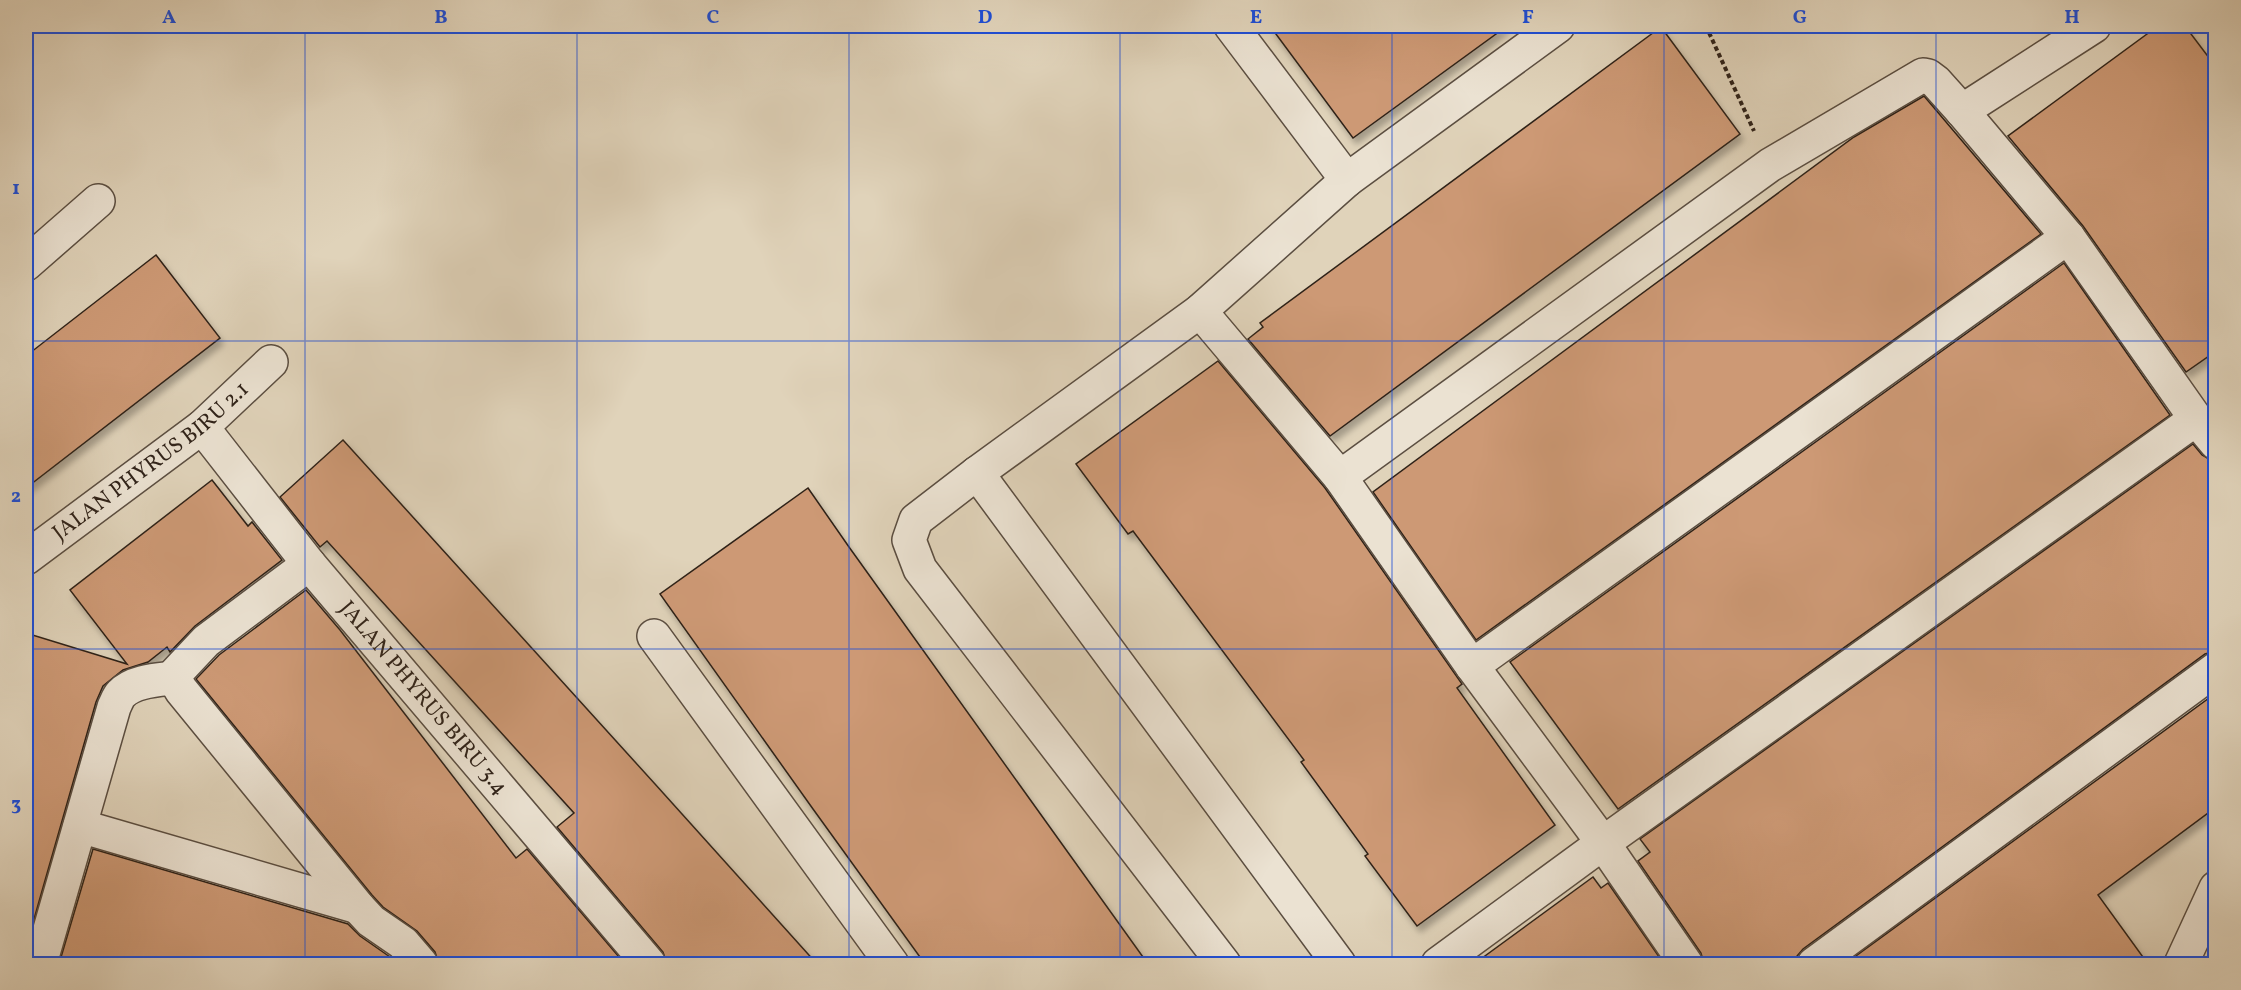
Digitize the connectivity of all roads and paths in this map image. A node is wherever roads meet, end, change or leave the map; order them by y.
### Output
1 (1231, 26) edge
2 (1558, 26) edge
3 (1706, 26) edge
4 (2094, 26) edge
5 (1962, 111) junction
6 (1770, 165) junction
7 (1347, 180) junction
8 (98, 201) dead end
9 (2068, 237) junction
10 (26, 264) edge
11 (1200, 311) junction
12 (271, 362) dead end
13 (202, 427) junction
14 (2206, 431) edge
15 (977, 473) junction
16 (1340, 477) junction
17 (26, 558) edge
18 (309, 564) junction
19 (654, 636) dead end
20 (1472, 666) junction
21 (2216, 669) edge
22 (174, 678) junction
23 (80, 826) junction
24 (1603, 843) junction
25 (2216, 888) edge
26 (358, 907) junction
27 (40, 964) edge
28 (421, 964) edge
29 (649, 964) edge
30 (892, 964) edge
31 (1224, 964) edge
32 (1339, 964) edge
33 (1438, 964) edge
34 (1686, 964) edge
35 (1814, 964) edge
36 (2181, 964) edge

1 - 7 street
2 - 7 street
3 - 6 path
4 - 5 street
5 - 6 street
5 - 9 street
6 - 16 street
7 - 11 street
8 - 10 street
9 - 14 street
9 - 20 street
11 - 15 street
11 - 16 street
12 - 13 street, JALAN PHYRUS BIRU 2.1
13 - 17 street, JALAN PHYRUS BIRU 2.1
13 - 18 street, JALAN PHYRUS BIRU 3.4
14 - 24 street
15 - 31 street
15 - 32 street
16 - 20 street
18 - 22 street
18 - 29 street, JALAN PHYRUS BIRU 3.4
19 - 30 street
20 - 24 street
21 - 35 street
22 - 23 street
22 - 26 street
23 - 26 street
23 - 27 street
24 - 33 street
24 - 34 street
25 - 36 street
26 - 28 street

